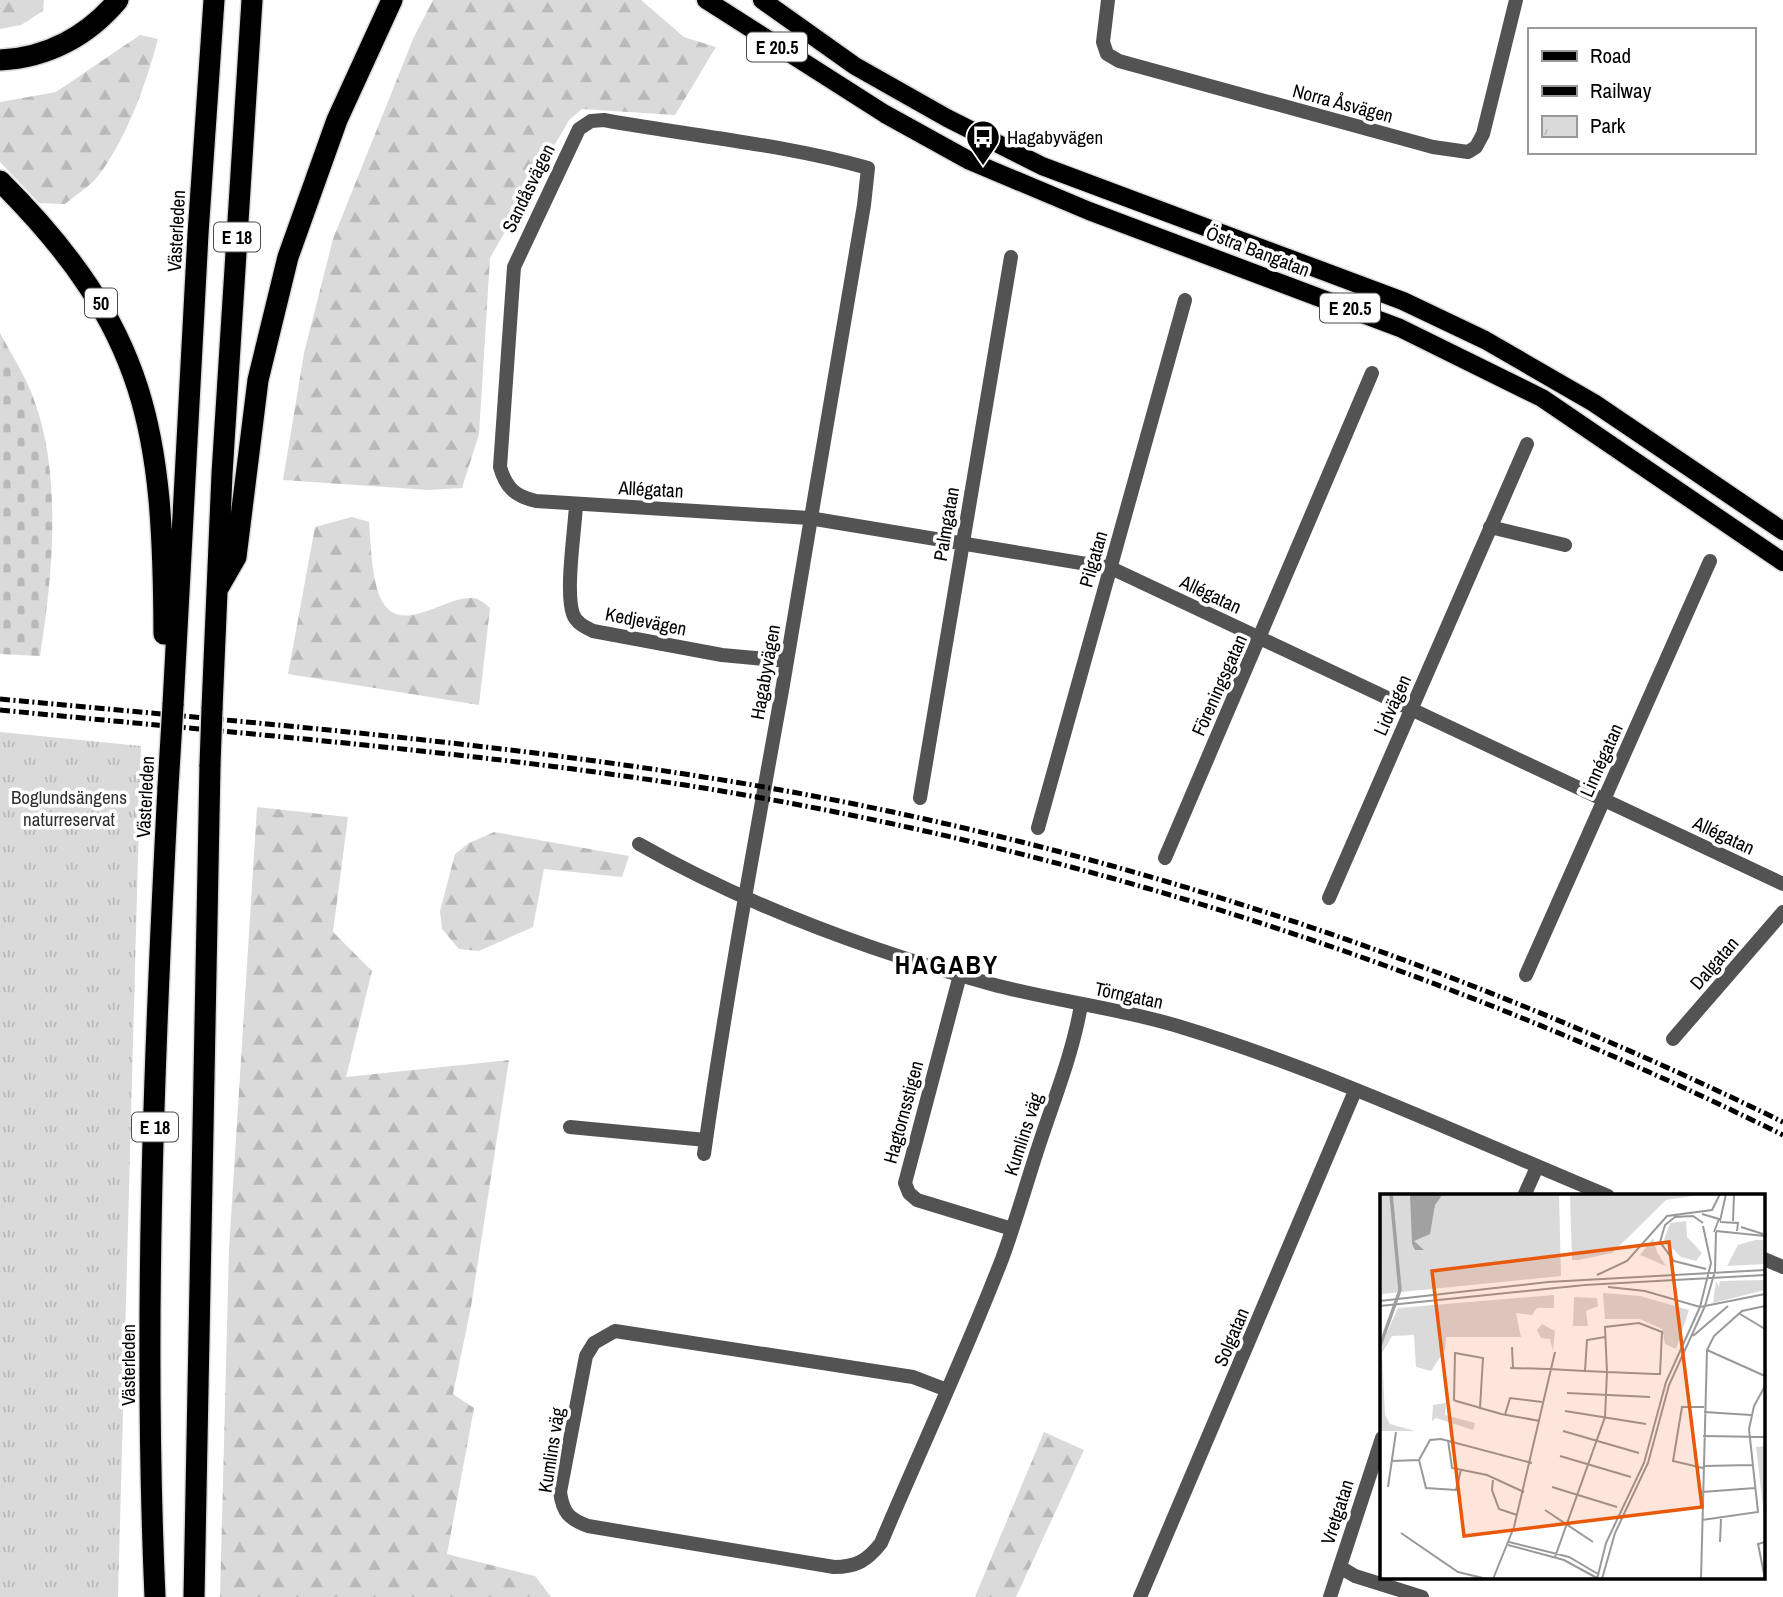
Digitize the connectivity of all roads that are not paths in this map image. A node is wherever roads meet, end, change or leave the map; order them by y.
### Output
1 (118, 0) edge
2 (214, 0) edge
3 (252, 0) edge
4 (392, 0) edge
5 (706, 0) edge
6 (762, 0) edge
7 (1108, 0) edge
8 (1517, 0) edge
9 (0, 60) edge
10 (868, 169) joint
11 (0, 181) edge
12 (1011, 257) dead end
13 (1185, 300) dead end
14 (1372, 373) dead end
15 (1527, 444) dead end
16 (576, 503) junction
17 (231, 508) junction
18 (809, 518) junction
19 (1490, 527) junction
20 (1783, 531) edge
21 (965, 542) junction
22 (1565, 545) dead end
23 (1710, 561) dead end
24 (1783, 562) edge
25 (1111, 568) junction
26 (1260, 638) junction
27 (787, 661) junction
28 (173, 705) junction
29 (1411, 709) junction
30 (920, 798) dead end
31 (1605, 800) junction
32 (1038, 828) dead end
33 (639, 844) dead end
34 (1165, 858) dead end
35 (1783, 884) edge
36 (744, 898) junction
37 (1329, 898) dead end
38 (1783, 912) edge
39 (960, 975) junction
40 (1526, 975) dead end
41 (1081, 1005) junction
42 (1673, 1039) dead end
43 (1354, 1091) junction
44 (570, 1127) dead end
45 (1537, 1167) junction
46 (1525, 1194) edge
47 (1603, 1194) edge
48 (1012, 1228) junction
49 (1766, 1260) edge
50 (1783, 1268) edge
51 (947, 1390) junction
52 (1380, 1444) edge
53 (1340, 1567) junction
54 (155, 1597) edge
55 (194, 1597) edge
56 (1140, 1597) edge
57 (1330, 1597) edge
58 (1422, 1597) edge

1 - 9 highway
2 - 28 highway, Västerleden / E 18
3 - 17 highway, E 18
4 - 17 highway
5 - 24 main road, Östra Bangatan / E 20.5
6 - 20 main road, Östra Bangatan / E 20.5
7 - 8 street, Norra Åsvägen
10 - 16 street, Sandåsvägen
10 - 18 street, Hagabyvägen
11 - 28 highway, 50
12 - 21 street, Palmgatan
13 - 25 street, Pilgatan
14 - 26 street, Föreningsgatan
15 - 19 street, Lidvägen
16 - 18 street, Allégatan
16 - 27 street, Kedjevägen
17 - 55 highway, E 18, bridge
18 - 21 street, Allégatan
18 - 27 street, Hagabyvägen
19 - 22 street
19 - 29 street, Lidvägen
21 - 25 street, Allégatan
21 - 30 street, Palmgatan
23 - 31 street, Linnégatan
25 - 26 street, Allégatan
25 - 32 street, Pilgatan
26 - 29 street, Allégatan
26 - 34 street, Föreningsgatan
27 - 36 street, Hagabyvägen
28 - 54 highway, Västerleden / E 18, bridge
29 - 31 street, Allégatan
29 - 37 street, Lidvägen
31 - 35 street, Allégatan
31 - 40 street, Linnégatan
33 - 36 street, Törngatan
36 - 39 street, Törngatan
36 - 44 street, Hagabyvägen
38 - 42 street, Dalgatan
39 - 41 street, Törngatan
39 - 48 street, Hagtornsstigen
41 - 43 street, Törngatan
41 - 48 street, Kumlins väg
43 - 45 street, Törngatan
43 - 56 street, Solgatan
45 - 46 street
45 - 47 street, Törngatan
48 - 51 street, Kumlins väg
49 - 50 street
51 - 51 street, Kumlins väg
52 - 53 street, Vretgatan
53 - 57 street, Vretgatan
53 - 58 street

